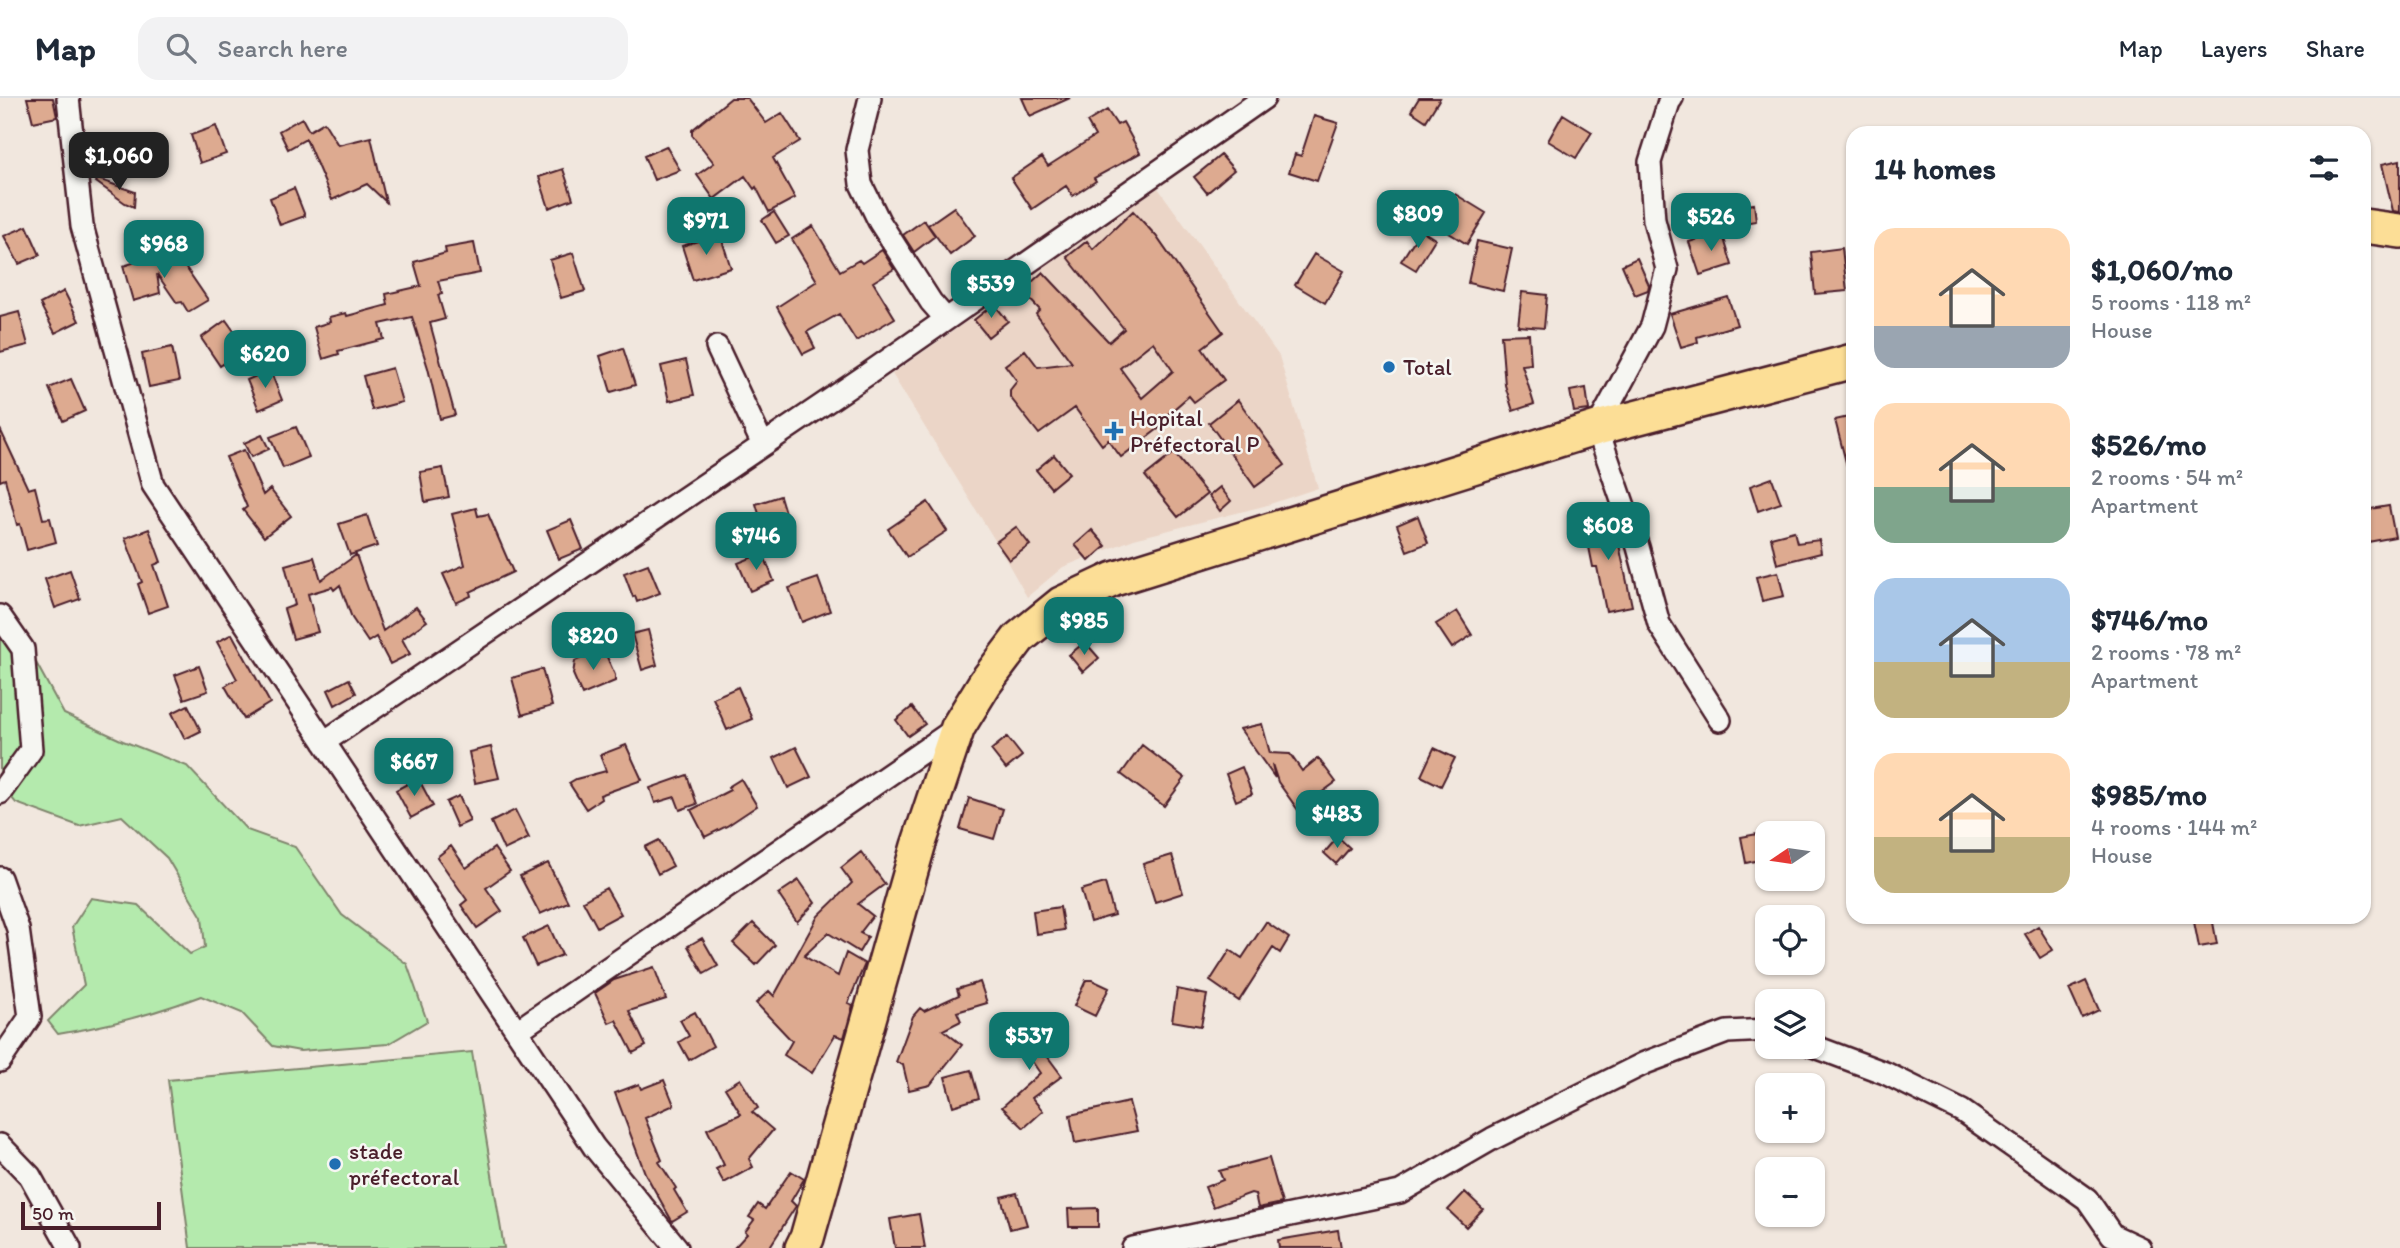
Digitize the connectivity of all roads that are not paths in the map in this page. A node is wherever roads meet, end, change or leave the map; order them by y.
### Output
1 (68, 98) edge
2 (870, 98) edge
3 (1264, 98) edge
4 (1672, 98) edge
5 (2371, 227) edge
6 (2400, 231) edge
7 (946, 319) junction
8 (717, 347) dead end
9 (1846, 363) edge
10 (1597, 428) junction
11 (763, 445) junction
12 (0, 616) edge
13 (1720, 720) dead end
14 (958, 727) junction
15 (324, 742) junction
16 (0, 793) edge
17 (0, 878) edge
18 (517, 1031) junction
19 (1755, 1031) edge
20 (1825, 1050) edge
21 (0, 1061) edge
22 (0, 1145) edge
23 (670, 1246) edge
24 (70, 1248) edge
25 (802, 1248) edge
26 (1133, 1248) edge
27 (2140, 1248) edge

1 - 15 street
2 - 7 street
3 - 7 street
4 - 10 street
5 - 6 main road
7 - 11 street
8 - 11 street
9 - 10 main road
10 - 13 street
10 - 14 main road
11 - 15 street
12 - 16 street
14 - 18 street
14 - 25 main road
15 - 18 street
17 - 21 street
18 - 23 street
19 - 26 street
20 - 27 street
22 - 24 street

